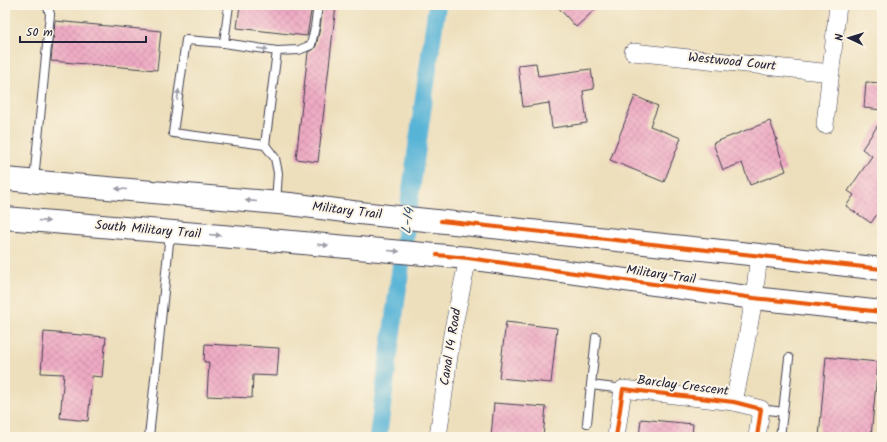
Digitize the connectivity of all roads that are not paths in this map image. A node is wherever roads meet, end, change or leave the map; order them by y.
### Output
1 (47, 5) edge
2 (229, 5) edge
3 (318, 5) edge
4 (838, 5) edge
5 (224, 44) junction
6 (277, 51) junction
7 (633, 52) dead end
8 (831, 73) junction
9 (825, 125) dead end
10 (265, 145) junction
11 (15, 182) edge
12 (283, 204) junction
13 (5, 218) edge
14 (170, 232) junction
15 (292, 242) joint
16 (759, 255) junction
17 (468, 258) junction
18 (882, 269) edge
19 (754, 298) junction
20 (882, 312) edge
21 (596, 337) dead end
22 (789, 358) dead end
23 (591, 385) junction
24 (623, 389) junction
25 (734, 402) junction
26 (761, 409) junction
27 (783, 412) junction
28 (586, 423) dead end
29 (149, 437) edge
30 (438, 437) edge
31 (616, 437) edge
32 (757, 437) edge
33 (780, 437) edge

1 - 11 lane
2 - 5 lane
3 - 6 lane
4 - 8 street
5 -> 6 lane
10 -> 5 lane
6 - 10 lane
7 - 8 street, Westwood Court
8 - 9 street
10 - 12 lane
12 -> 11 main road
12 - 16 main road, Military Trail
13 -> 14 main road, South Military Trail
14 -> 15 main road, South Military Trail
14 - 29 lane
15 -> 17 main road, Military Trail
16 - 18 main road, Military Trail
16 - 19 street, Barclay Crescent
17 - 19 main road, Military Trail
17 - 30 street, Canal 14 Road
19 - 20 main road, Military Trail
19 - 25 street, Barclay Crescent
21 - 23 lane
22 - 27 lane
23 - 24 lane
23 - 28 lane
24 - 25 street, Barclay Crescent
24 - 31 street, Barclay Crescent
25 - 26 street, Barclay Crescent
26 - 27 lane
26 - 32 street
27 - 33 lane

